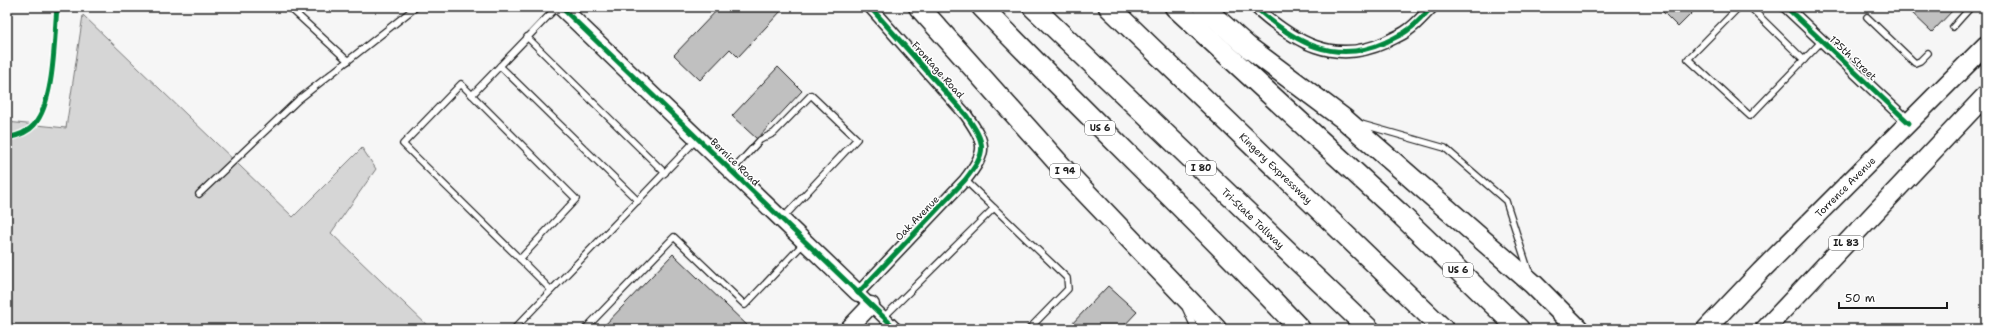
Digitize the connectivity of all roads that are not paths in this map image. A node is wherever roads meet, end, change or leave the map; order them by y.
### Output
1 (289, 7) edge
2 (416, 7) edge
3 (557, 7) edge
4 (561, 7) edge
5 (870, 7) edge
6 (919, 7) edge
7 (982, 7) edge
8 (1033, 7) edge
9 (1109, 7) edge
10 (1175, 7) edge
11 (1203, 7) edge
12 (1255, 7) edge
13 (1432, 7) edge
14 (1738, 7) edge
15 (1750, 7) edge
16 (1786, 7) edge
17 (1971, 7) edge
18 (1867, 17) dead end
19 (1953, 27) dead end
20 (527, 37) junction
21 (1822, 42) junction
22 (1986, 45) edge
23 (1928, 53) dead end
24 (1804, 60) junction
25 (348, 61) junction
26 (500, 66) junction
27 (472, 95) junction
28 (1986, 95) edge
29 (1344, 118) junction
30 (1909, 123) junction
31 (698, 138) junction
32 (981, 151) joint
33 (732, 171) junction
34 (665, 173) junction
35 (965, 180) junction
36 (200, 194) dead end
37 (638, 201) junction
38 (994, 208) junction
39 (782, 219) junction
40 (806, 242) junction
41 (520, 259) junction
42 (1533, 284) junction
43 (1175, 287) junction
44 (552, 290) junction
45 (858, 293) junction
46 (872, 305) junction
47 (884, 317) junction
48 (514, 329) edge
49 (586, 329) edge
50 (848, 329) edge
51 (896, 329) edge
52 (1029, 329) edge
53 (1195, 329) edge
54 (1216, 329) edge
55 (1300, 329) edge
56 (1369, 329) edge
57 (1443, 329) edge
58 (1519, 329) edge
59 (1578, 329) edge
60 (1706, 329) edge
61 (1766, 329) edge

1 - 25 lane
2 - 25 lane
3 - 20 lane
4 - 31 street, Bernice Road
5 - 32 street, Frontage Road
6 - 43 highway, I 94
7 - 55 highway, US 6
8 - 56 highway, Tri-State Tollway / I 80
9 - 57 highway, Kingery Expressway
10 - 58 highway, US 6
11 - 29 highway
12 - 13 street
14 - 24 lane
15 - 24 lane
16 - 21 street, 175th Street
17 - 19 lane
18 - 23 lane
20 - 26 lane
20 - 34 lane
21 - 24 lane
21 - 30 street, 175th Street
22 - 30 main road, Torrence Avenue
25 - 36 lane
26 - 27 lane
26 - 37 lane
27 - 41 lane
27 - 41 lane
28 - 61 main road, IL 83
29 - 42 highway
29 - 42 lane
30 - 60 main road, Torrence Avenue
31 - 33 street, Bernice Road
31 - 34 lane
32 - 35 street, Oak Avenue
33 - 39 street, Bernice Road
33 - 39 lane
34 - 37 lane
35 - 38 lane
35 - 45 street, Oak Avenue
37 - 44 lane
38 - 47 lane
38 - 52 lane
39 - 40 street, Bernice Road
40 - 45 street, Bernice Road
40 - 49 lane
41 - 44 lane
42 - 59 highway
43 - 53 lane
43 - 54 highway, I 94
44 - 48 lane
45 - 46 street, Bernice Road
46 - 47 street, Bernice Road
46 - 50 street
47 - 51 street, Bernice Road

